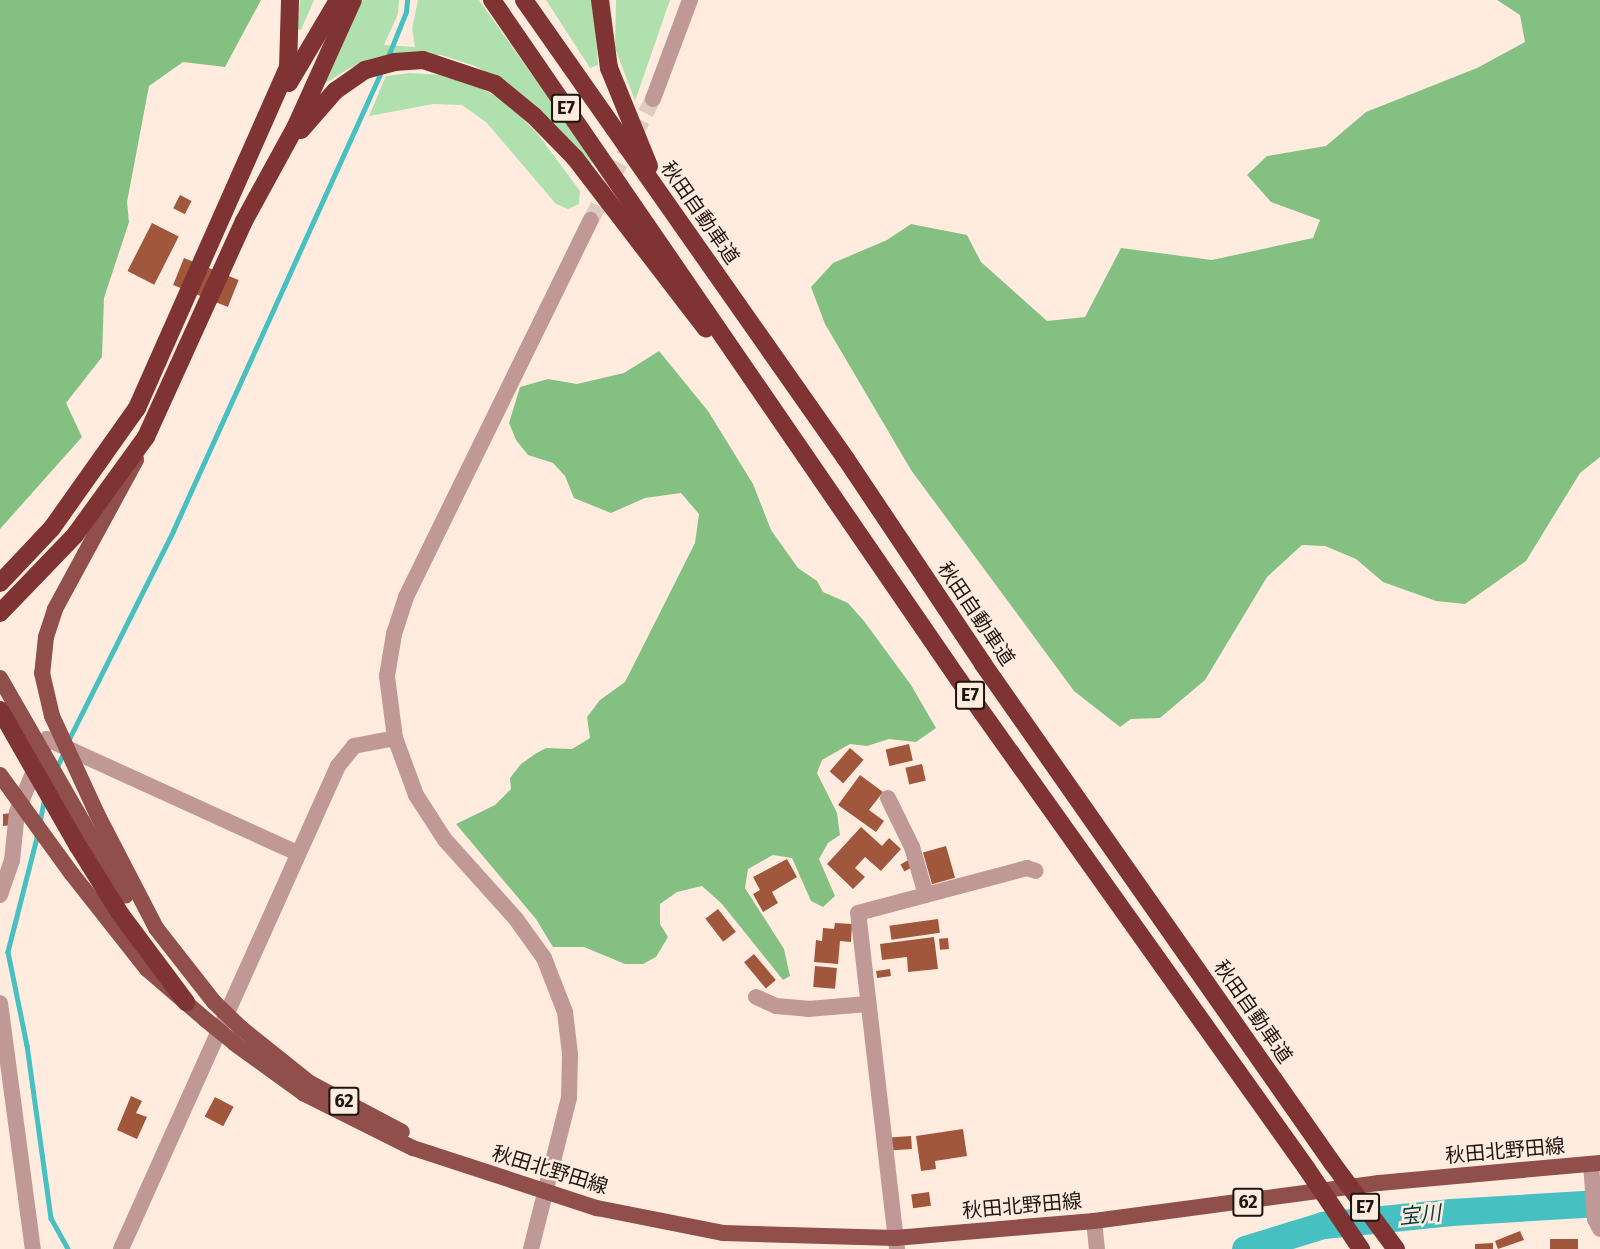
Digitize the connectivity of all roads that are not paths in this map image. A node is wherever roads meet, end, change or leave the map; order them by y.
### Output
1 (290, 0) edge
2 (338, 0) edge
3 (353, 0) edge
4 (492, 0) edge
5 (524, 0) edge
6 (600, 0) edge
7 (690, 0) edge
8 (653, 99) tunnel mouth
9 (272, 110) junction
10 (279, 157) junction
11 (661, 197) junction
12 (591, 220) tunnel mouth
13 (751, 381) junction
14 (147, 437) junction
15 (0, 583) edge
16 (0, 613) edge
17 (0, 678) edge
18 (0, 710) edge
19 (395, 738) junction
20 (0, 775) edge
21 (888, 798) dead end
22 (85, 841) junction
23 (297, 853) junction
24 (1036, 871) dead end
25 (0, 894) edge
26 (926, 895) junction
27 (756, 997) dead end
28 (186, 1002) junction
29 (214, 1002) junction
30 (0, 1003) edge
31 (868, 1004) junction
32 (237, 1036) junction
33 (1596, 1164) edge
34 (548, 1193) junction
35 (1094, 1221) junction
36 (1598, 1224) edge
37 (896, 1244) edge
38 (33, 1249) edge
39 (121, 1249) edge
40 (531, 1249) edge
41 (1097, 1249) edge
42 (1361, 1249) edge
43 (1396, 1249) edge

1 - 9 highway
2 - 9 highway
3 - 10 highway
4 - 13 highway, E7
5 - 11 highway, 秋田自動車道 / E7
6 - 11 highway
7 - 8 street
9 - 15 highway
10 - 13 highway
10 - 14 highway
11 - 43 highway, 秋田自動車道 / E7, bridge
12 - 19 street
13 - 42 highway, E7, bridge
14 - 16 highway
14 - 29 main road, bridge
17 - 22 main road, 62, bridge
18 - 22 highway, bridge
19 - 23 street
19 - 34 street
20 - 28 main road, 62, bridge
21 - 26 street
22 - 28 highway
22 - 29 main road, 62
23 - 25 street
23 - 39 street
24 - 26 street
26 - 31 street
27 - 31 street
28 - 32 main road, 秋田北野田線 / 62, bridge
29 - 32 main road, 秋田北野田線 / 62, bridge
30 - 38 street
31 - 37 street
32 - 34 main road, 秋田北野田線 / 62
33 - 35 main road, 秋田北野田線 / 62
33 - 36 street
34 - 37 main road, 秋田北野田線 / 62
34 - 40 street
35 - 37 main road, 秋田北野田線 / 62
35 - 41 street

